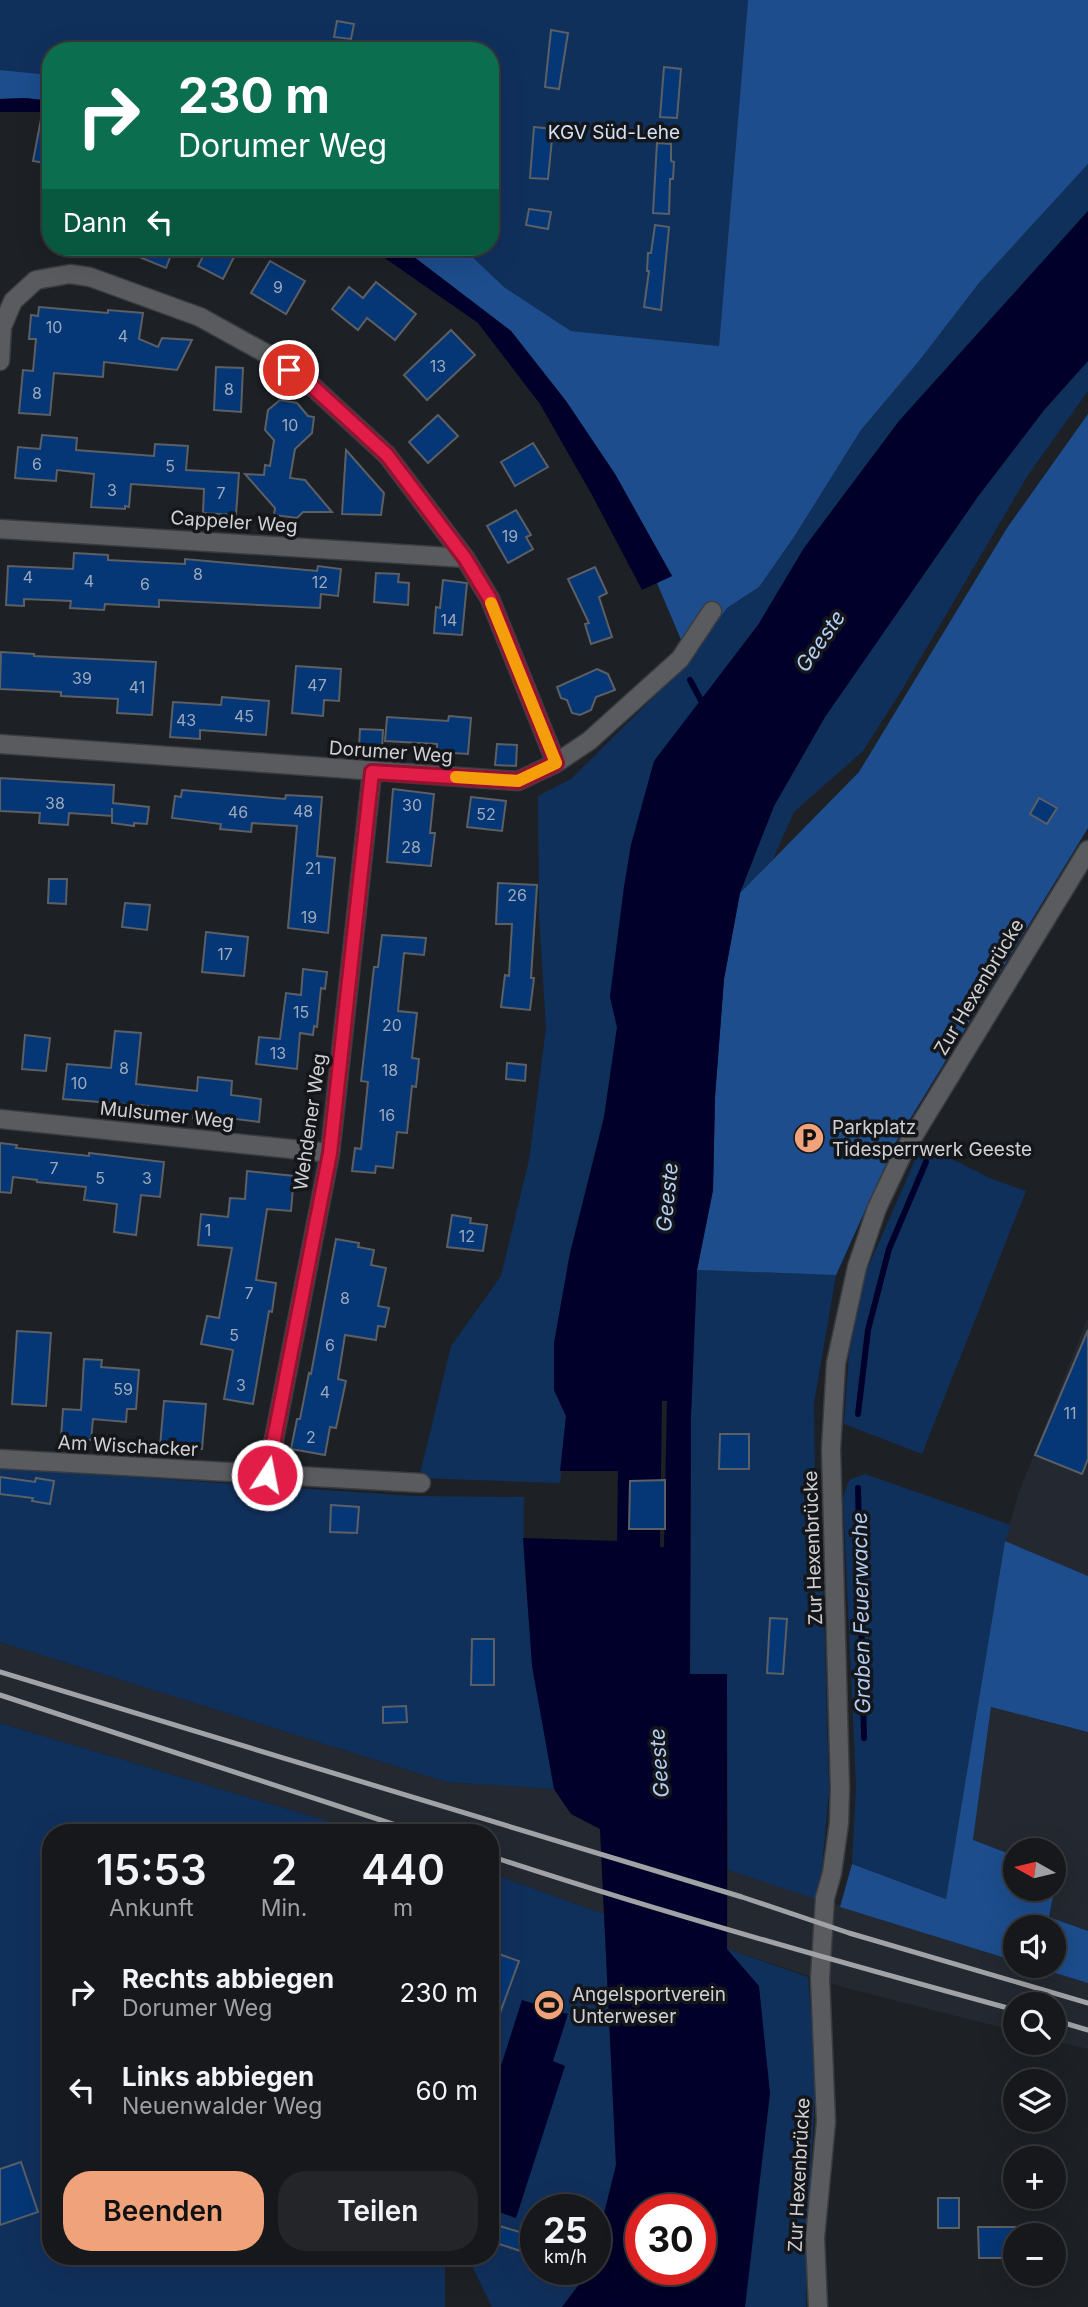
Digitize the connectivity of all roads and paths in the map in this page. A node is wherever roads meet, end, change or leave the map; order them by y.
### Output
1 (0, 361) edge
2 (0, 529) edge
3 (465, 558) junction
4 (712, 611) dead end
5 (0, 744) edge
6 (556, 763) junction
7 (372, 772) junction
8 (1088, 850) edge
9 (0, 1119) edge
10 (330, 1153) junction
11 (0, 1459) edge
12 (267, 1475) junction
13 (421, 1483) dead end
14 (818, 2307) edge

1 - 3 street
2 - 3 street, Cappeler Weg
3 - 6 street
4 - 6 street, Dorumer Weg
5 - 7 street, Dorumer Weg
6 - 7 street, Dorumer Weg
7 - 10 street, Wehdener Weg
8 - 14 street, Zur Hexenbrücke
9 - 10 street, Mulsumer Weg
10 - 12 street, Wehdener Weg
11 - 12 street, Am Wischacker
12 - 13 street, Am Wischacker

